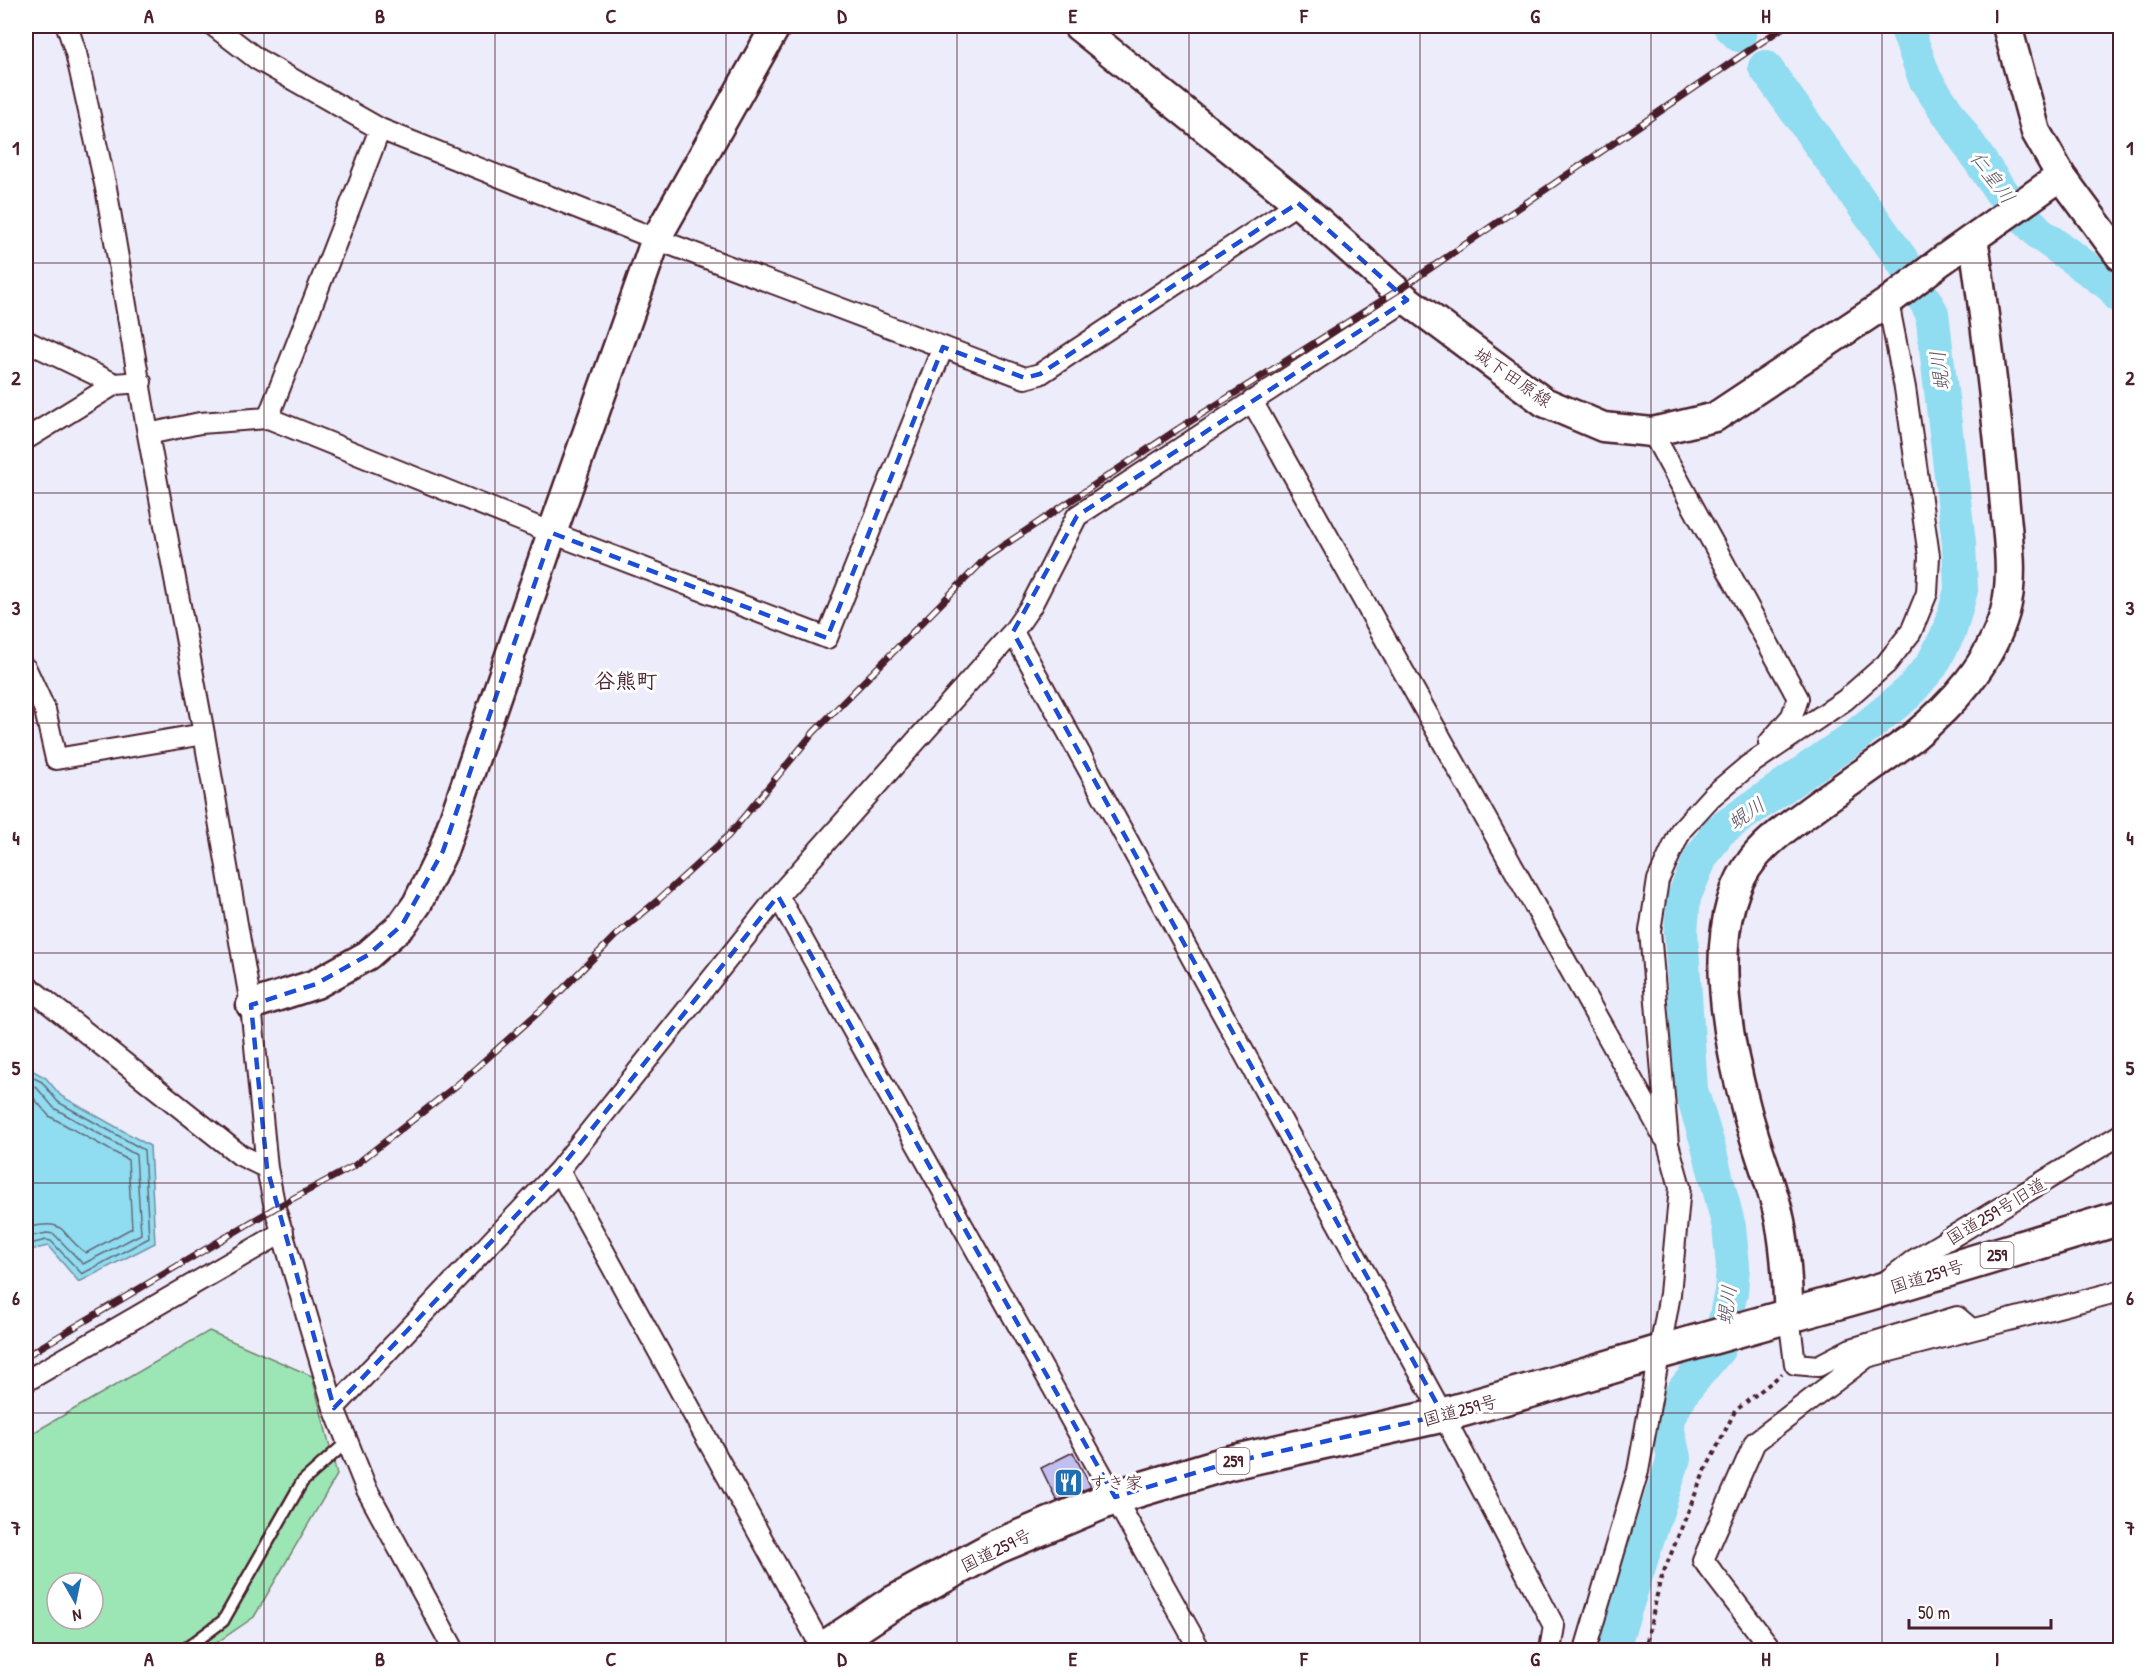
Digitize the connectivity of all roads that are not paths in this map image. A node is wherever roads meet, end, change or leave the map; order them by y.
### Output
1 (67, 26) edge
2 (214, 26) edge
3 (776, 26) edge
4 (1078, 26) edge
5 (2007, 26) edge
6 (380, 129) junction
7 (2051, 184) junction
8 (1298, 203) junction
9 (656, 239) junction
10 (1973, 240) junction
11 (2121, 256) edge
12 (1407, 300) junction
13 (1888, 302) junction
14 (26, 340) edge
15 (943, 346) junction
16 (141, 382) junction
17 (115, 384) junction
18 (1252, 402) junction
19 (268, 418) junction
20 (1652, 432) junction
21 (148, 434) junction
22 (26, 439) edge
23 (552, 533) junction
24 (1013, 632) junction
25 (26, 669) edge
26 (204, 734) junction
27 (1749, 765) junction
28 (778, 896) junction
29 (26, 985) edge
30 (251, 1005) junction
31 (2121, 1135) edge
32 (1668, 1144) junction
33 (267, 1168) junction
34 (559, 1170) junction
35 (2121, 1218) edge
36 (283, 1232) junction
37 (2121, 1291) edge
38 (1874, 1292) junction
39 (1789, 1316) junction
40 (1970, 1328) junction
41 (1666, 1350) junction
42 (26, 1381) edge
43 (334, 1408) junction
44 (1443, 1415) junction
45 (348, 1441) junction
46 (1115, 1497) junction
47 (184, 1650) edge
48 (454, 1650) edge
49 (823, 1650) edge
50 (1200, 1650) edge
51 (1550, 1650) edge
52 (1585, 1650) edge
53 (1772, 1650) edge

1 - 16 street
2 - 6 street
3 - 9 street
4 - 8 street, 城下田原線
5 - 7 street
6 - 9 street
6 - 19 street
7 - 10 street, 城下田原線
7 - 11 street
8 - 12 street, 城下田原線
8 - 15 street
9 - 15 street
9 - 23 street
10 - 13 street, 城下田原線
10 - 39 street
12 - 18 street
12 - 20 street, 城下田原線
13 - 20 street, 城下田原線
13 - 27 street
14 - 17 street
15 - 23 street
16 - 17 street
16 - 21 street
17 - 22 street
18 - 24 street
18 - 32 street
19 - 21 street
19 - 23 street
20 - 27 street
21 - 26 street
23 - 30 street
24 - 28 street
24 - 44 street
25 - 26 street
26 - 30 street
27 - 32 street
28 - 34 street
28 - 46 street
29 - 33 street
30 - 33 street
31 - 38 street, 国道259号旧道
32 - 41 street
33 - 36 street
34 - 43 street
34 - 49 street
35 - 38 highway, 国道259号 / 259
36 - 42 street
36 - 43 street
37 - 40 street
38 - 39 highway, 国道259号 / 259
39 - 40 street
39 - 41 highway, 国道259号 / 259
40 - 53 street
41 - 44 highway, 国道259号 / 259
41 - 52 street
43 - 45 street
44 - 46 highway, 国道259号 / 259
44 - 51 street
45 - 47 lane
45 - 48 street
46 - 49 highway, 国道259号 / 259
46 - 50 street

